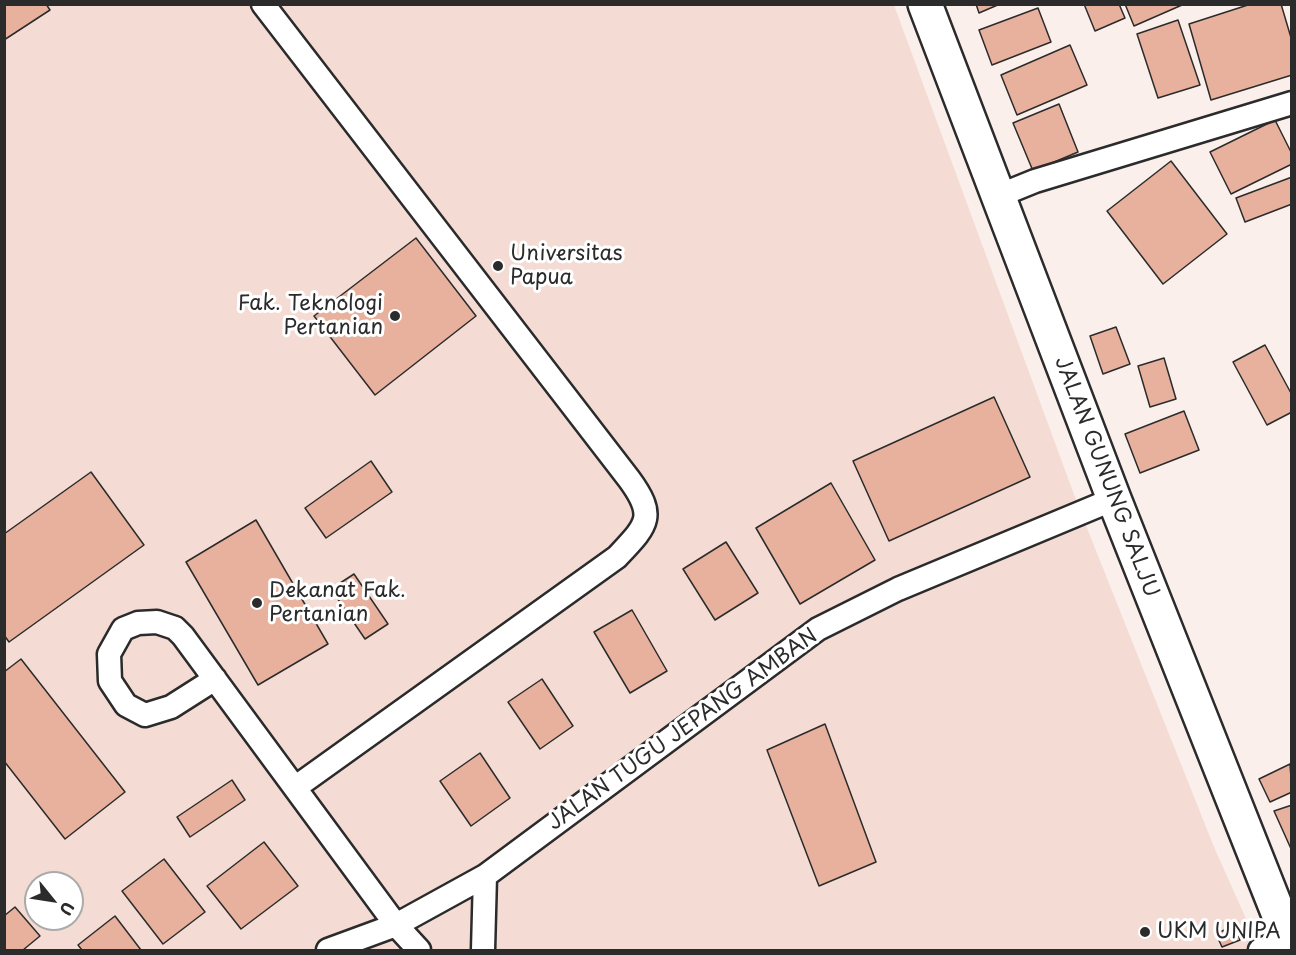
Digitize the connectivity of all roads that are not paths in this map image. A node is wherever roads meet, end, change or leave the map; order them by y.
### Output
1 (264, 4) edge
2 (926, 4) edge
3 (1292, 103) edge
4 (998, 196) junction
5 (1114, 499) junction
6 (215, 680) junction
7 (296, 787) junction
8 (485, 876) junction
9 (396, 925) junction
10 (1280, 946) edge
11 (328, 951) edge
12 (419, 951) edge
13 (483, 951) edge

1 - 7 street
2 - 4 main road, JALAN GUNUNG SALJU
3 - 4 street
4 - 5 main road, JALAN GUNUNG SALJU
5 - 8 street, JALAN TUGU JEPANG AMBAN
5 - 10 main road, JALAN GUNUNG SALJU
6 - 6 street
6 - 7 street
7 - 9 street
8 - 9 street, JALAN TUGU JEPANG AMBAN
8 - 13 street
9 - 11 street, JALAN TUGU JEPANG AMBAN
9 - 12 street

